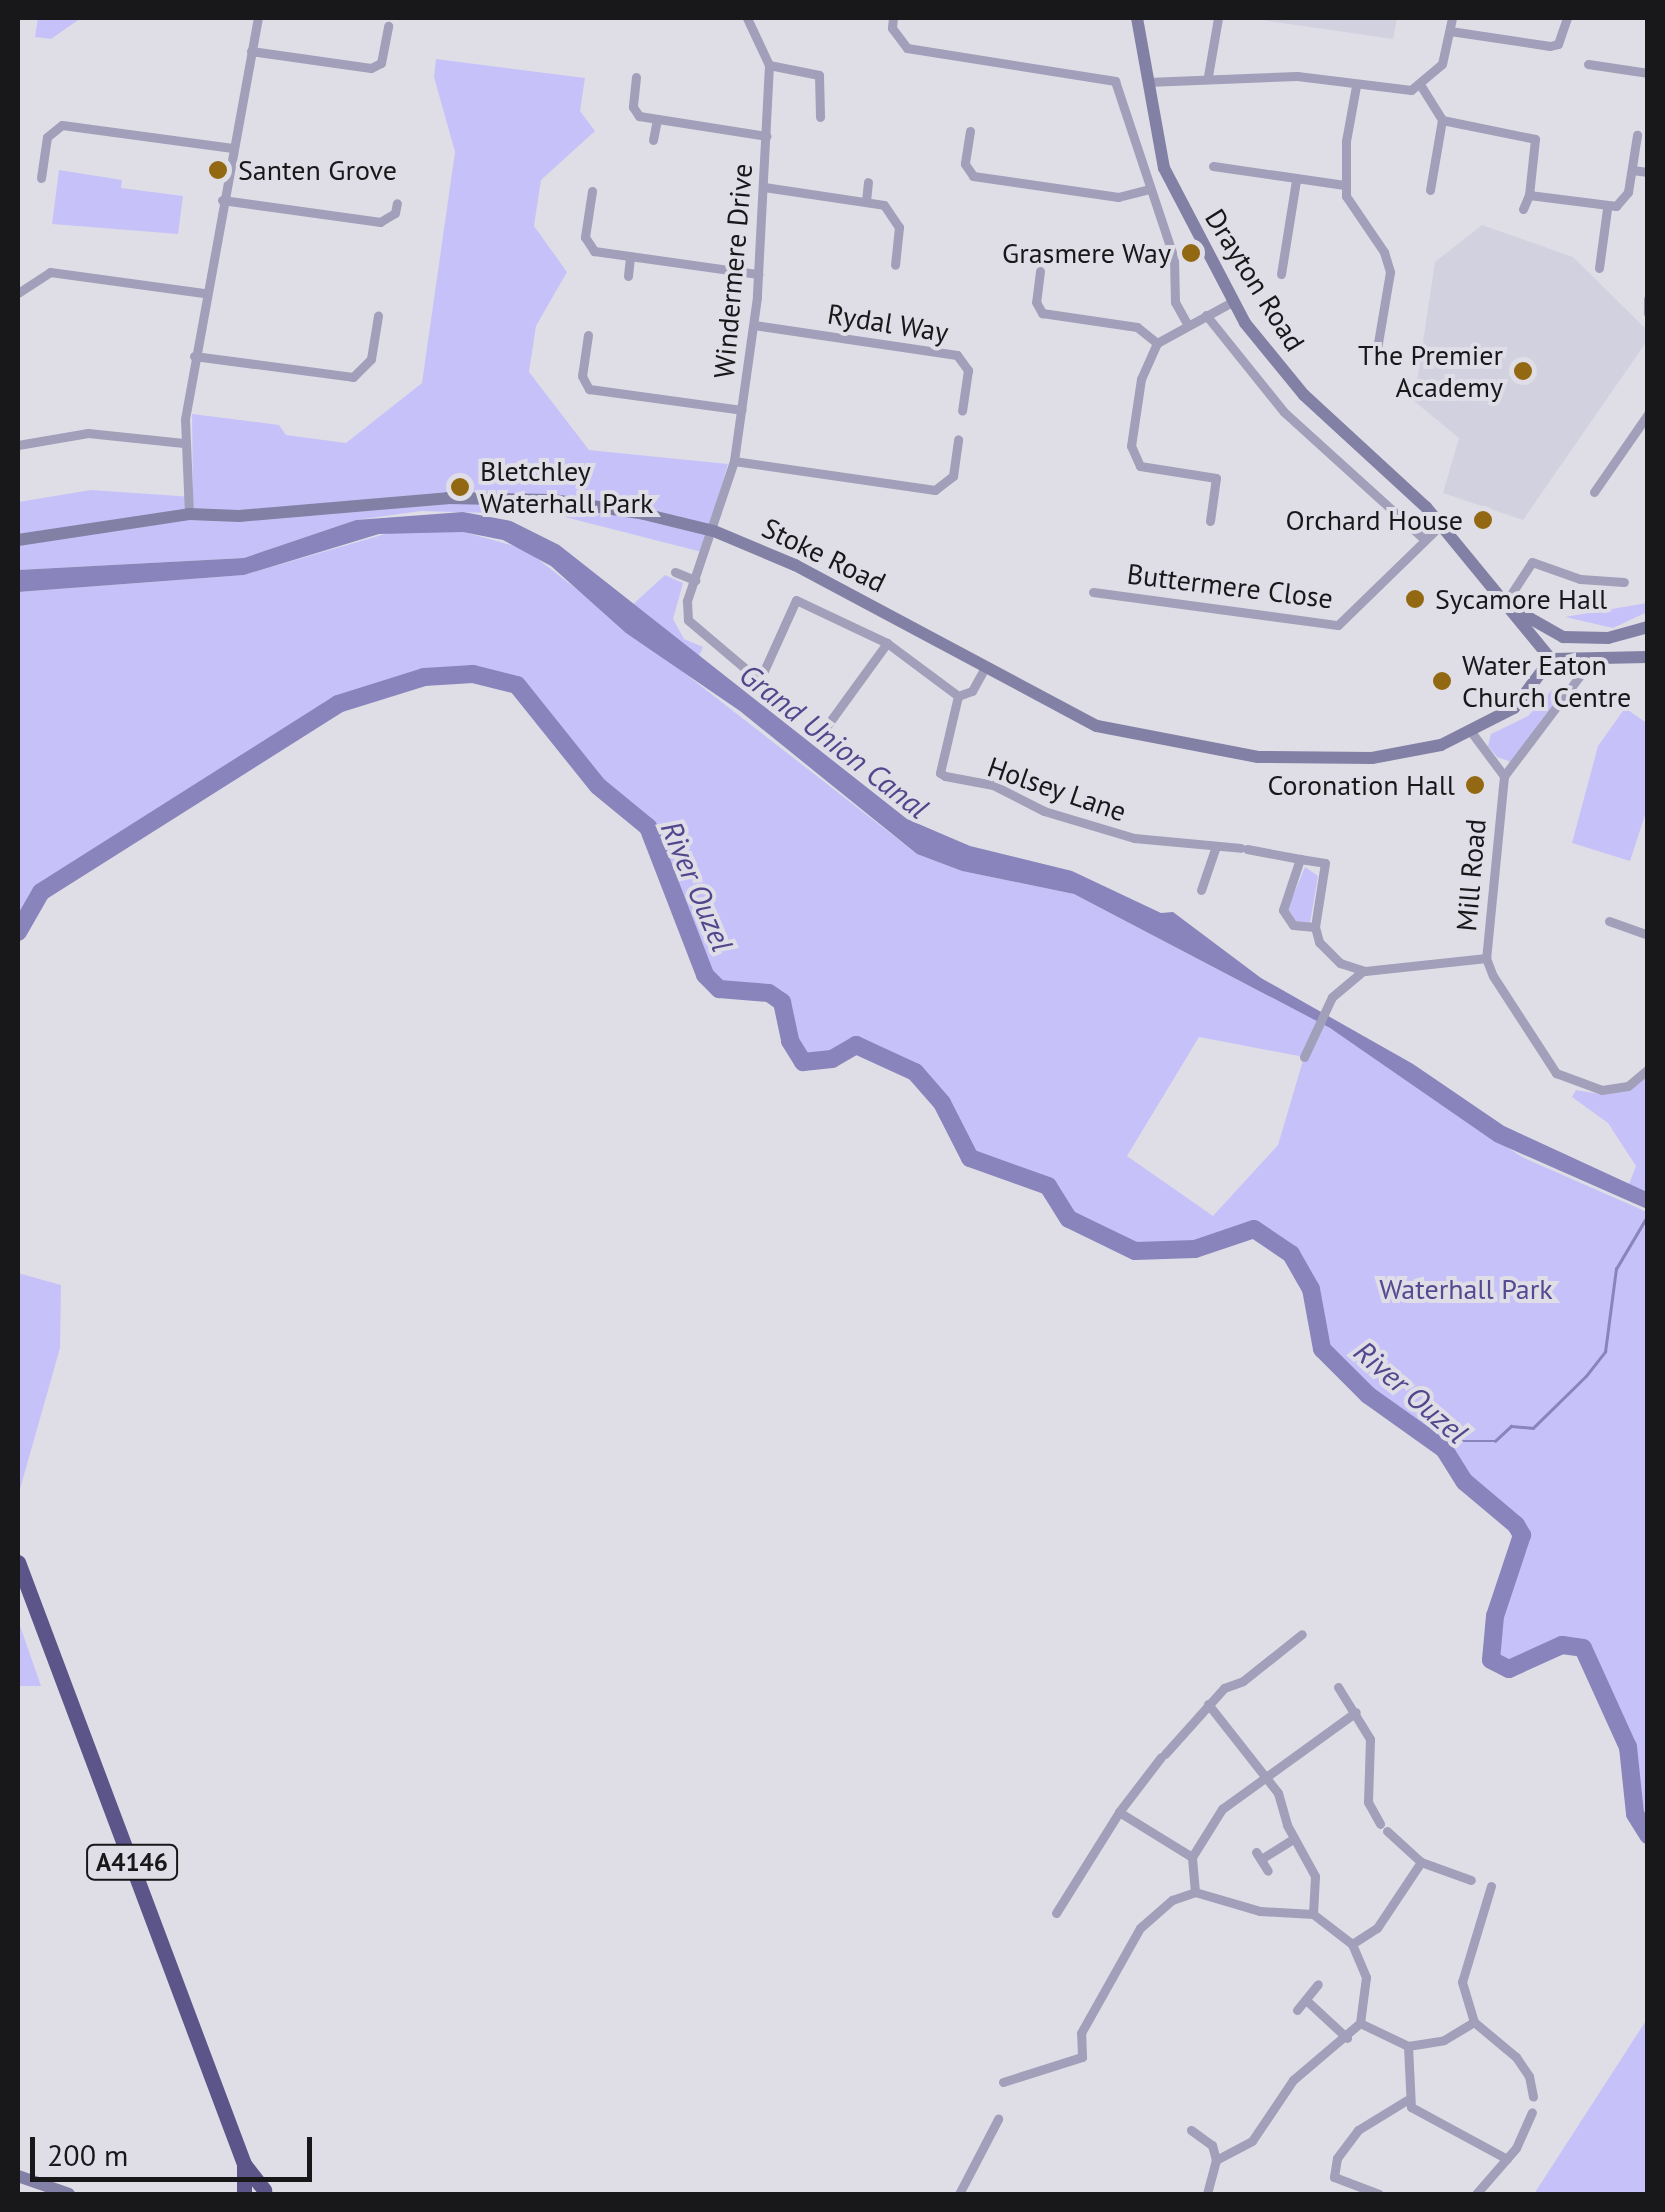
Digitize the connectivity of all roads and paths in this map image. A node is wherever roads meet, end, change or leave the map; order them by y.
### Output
1 (258, 18) edge
2 (747, 18) edge
3 (893, 18) edge
4 (1137, 18) edge
5 (1218, 18) edge
6 (1452, 18) edge
7 (1566, 18) edge
8 (388, 26) dead end
9 (1450, 31) junction
10 (251, 52) junction
11 (1588, 64) dead end
12 (769, 65) junction
13 (1648, 73) edge
14 (1208, 76) junction
15 (636, 77) dead end
16 (1144, 82) junction
17 (1356, 86) junction
18 (1421, 86) junction
19 (820, 117) dead end
20 (657, 119) junction
21 (1442, 120) junction
22 (970, 132) dead end
23 (1637, 135) dead end
24 (766, 136) junction
25 (653, 140) dead end
26 (232, 148) junction
27 (1213, 166) dead end
28 (1632, 170) junction
29 (1648, 172) edge
30 (41, 178) dead end
31 (1296, 180) junction
32 (868, 182) dead end
33 (1345, 185) junction
34 (764, 187) junction
35 (592, 190) dead end
36 (1146, 190) junction
37 (1430, 190) dead end
38 (1529, 195) junction
39 (222, 200) junction
40 (866, 201) junction
41 (397, 202) dead end
42 (1523, 209) dead end
43 (1607, 210) junction
44 (630, 256) junction
45 (895, 265) dead end
46 (1599, 268) dead end
47 (1040, 271) dead end
48 (758, 274) junction
49 (1281, 274) dead end
50 (628, 276) dead end
51 (18, 292) edge
52 (204, 292) junction
53 (1648, 298) edge
54 (1232, 302) junction
55 (1648, 313) edge
56 (1206, 314) junction
57 (378, 316) dead end
58 (1187, 324) junction
59 (754, 325) junction
60 (588, 335) dead end
61 (1157, 344) junction
62 (1376, 355) dead end
63 (194, 356) junction
64 (742, 410) junction
65 (962, 411) dead end
66 (1648, 414) edge
67 (958, 439) dead end
68 (183, 443) junction
69 (18, 445) edge
70 (734, 461) junction
71 (1594, 492) dead end
72 (189, 514) junction
73 (1210, 522) dead end
74 (1440, 525) junction
75 (714, 531) junction
76 (18, 540) edge
77 (1425, 540) junction
78 (675, 572) dead end
79 (696, 580) junction
80 (1624, 582) dead end
81 (1092, 592) dead end
82 (1504, 605) junction
83 (1648, 628) edge
84 (1548, 632) junction
85 (1630, 634) junction
86 (1563, 637) junction
87 (887, 642) junction
88 (1538, 646) junction
89 (1641, 656) edge
90 (1556, 658) junction
91 (985, 668) junction
92 (1578, 678) dead end
93 (958, 696) junction
94 (826, 727) dead end
95 (1472, 733) junction
96 (1504, 776) junction
97 (1216, 846) junction
98 (1300, 859) junction
99 (1201, 890) dead end
100 (1610, 921) dead end
101 (1315, 928) junction
102 (1648, 935) edge
103 (1486, 958) junction
104 (1364, 971) junction
105 (1304, 1057) dead end
106 (1648, 1069) edge
107 (18, 1562) edge
108 (1302, 1634) dead end
109 (1338, 1687) dead end
110 (1208, 1704) junction
111 (1356, 1712) junction
112 (1262, 1779) junction
113 (1119, 1812) junction
114 (1294, 1838) junction
115 (1192, 1857) junction
116 (1421, 1862) junction
117 (1268, 1871) dead end
118 (1471, 1880) dead end
119 (1490, 1886) dead end
120 (1195, 1892) junction
121 (1056, 1913) dead end
122 (1313, 1914) junction
123 (1352, 1944) junction
124 (1318, 1984) dead end
125 (1306, 2000) junction
126 (1297, 2010) dead end
127 (1474, 2022) junction
128 (1360, 2023) junction
129 (1347, 2038) junction
130 (1408, 2046) junction
131 (1003, 2082) dead end
132 (1532, 2097) dead end
133 (1406, 2100) junction
134 (1532, 2112) dead end
135 (998, 2119) dead end
136 (1191, 2130) dead end
137 (1507, 2159) junction
138 (1216, 2160) junction
139 (18, 2176) edge
140 (259, 2193) edge
141 (69, 2194) edge
142 (959, 2194) edge
143 (1207, 2194) edge
144 (1379, 2194) edge
145 (1476, 2194) edge

1 - 10 street
2 - 12 street, Windermere Drive
3 - 36 street
4 - 16 street, Drayton Road
5 - 14 street
6 - 9 street
7 - 9 street
8 - 10 street
9 - 18 street
10 - 26 street
11 - 13 street
12 - 19 street
12 - 24 street, Windermere Drive
14 - 16 street
14 - 17 street
15 - 20 street
16 - 54 street, Drayton Road
17 - 18 street
17 - 33 street
18 - 21 street
20 - 24 street
20 - 25 street
21 - 37 street
21 - 38 street
22 - 36 street
23 - 28 street
24 - 34 street, Windermere Drive
26 - 30 street
26 - 39 street
27 - 31 street
28 - 29 street
28 - 43 street
31 - 33 street
31 - 49 street
32 - 40 street
33 - 62 street
34 - 40 street
34 - 48 street, Windermere Drive
35 - 44 street
36 - 58 street
38 - 42 street
38 - 43 street
39 - 41 street
39 - 52 street
40 - 45 street
43 - 46 street
44 - 48 street
44 - 50 street
47 - 61 street
48 - 59 street, Windermere Drive
51 - 52 street
52 - 63 street
53 - 55 street
54 - 56 street
54 - 74 street, Drayton Road
56 - 58 street
56 - 77 street, Drayton Road
57 - 63 street
58 - 61 street
59 - 64 street, Windermere Drive
59 - 65 street, Rydal Way
60 - 64 street
61 - 73 street
63 - 68 street
64 - 70 street, Windermere Drive
66 - 71 street
67 - 70 street
68 - 69 street
68 - 72 street
70 - 75 street, Windermere Drive
72 - 75 street, Stoke Road
72 - 76 street, Stoke Road
74 - 77 street, Buttermere Close
74 - 82 street, Drayton Road
75 - 79 street, Windermere Drive
75 - 91 street, Stoke Road
77 - 81 street, Buttermere Close
78 - 79 street
79 - 87 street, Windermere Drive
80 - 82 street
82 - 84 street, Drayton Road
82 - 88 street, Drayton Road
83 - 85 street
84 - 86 street, Drayton Road
84 - 88 street
85 - 86 street
85 - 89 street
86 - 90 street
87 - 93 street
87 - 94 street
88 - 90 street, Drayton Road
89 - 90 street
90 - 95 street, Stoke Road
91 - 93 street
91 - 95 street, Stoke Road
92 - 96 street
93 - 97 street, Holsey Lane
95 - 96 street
96 - 103 street, Mill Road
97 - 98 street, Holsey Lane
97 - 99 street
98 - 101 street
98 - 101 street
100 - 102 street
101 - 104 street
103 - 104 street, Mill Road
103 - 106 street
104 - 105 street
107 - 140 highway, A4146
108 - 110 street
109 - 111 street
110 - 112 street
110 - 113 street
111 - 112 street
111 - 116 street
112 - 114 street
112 - 115 street
113 - 115 street
113 - 121 street
114 - 117 street
114 - 122 street
115 - 120 street
116 - 118 street
116 - 123 street
119 - 127 street
120 - 122 street
120 - 131 street
122 - 123 street
123 - 128 street
124 - 125 street
125 - 126 street
125 - 129 street
127 - 130 street
127 - 132 street
128 - 129 street
128 - 130 street
129 - 138 street
130 - 133 street
133 - 137 street
133 - 144 street
134 - 137 street
135 - 142 street
136 - 138 street
137 - 145 street
138 - 143 street
139 - 141 street

